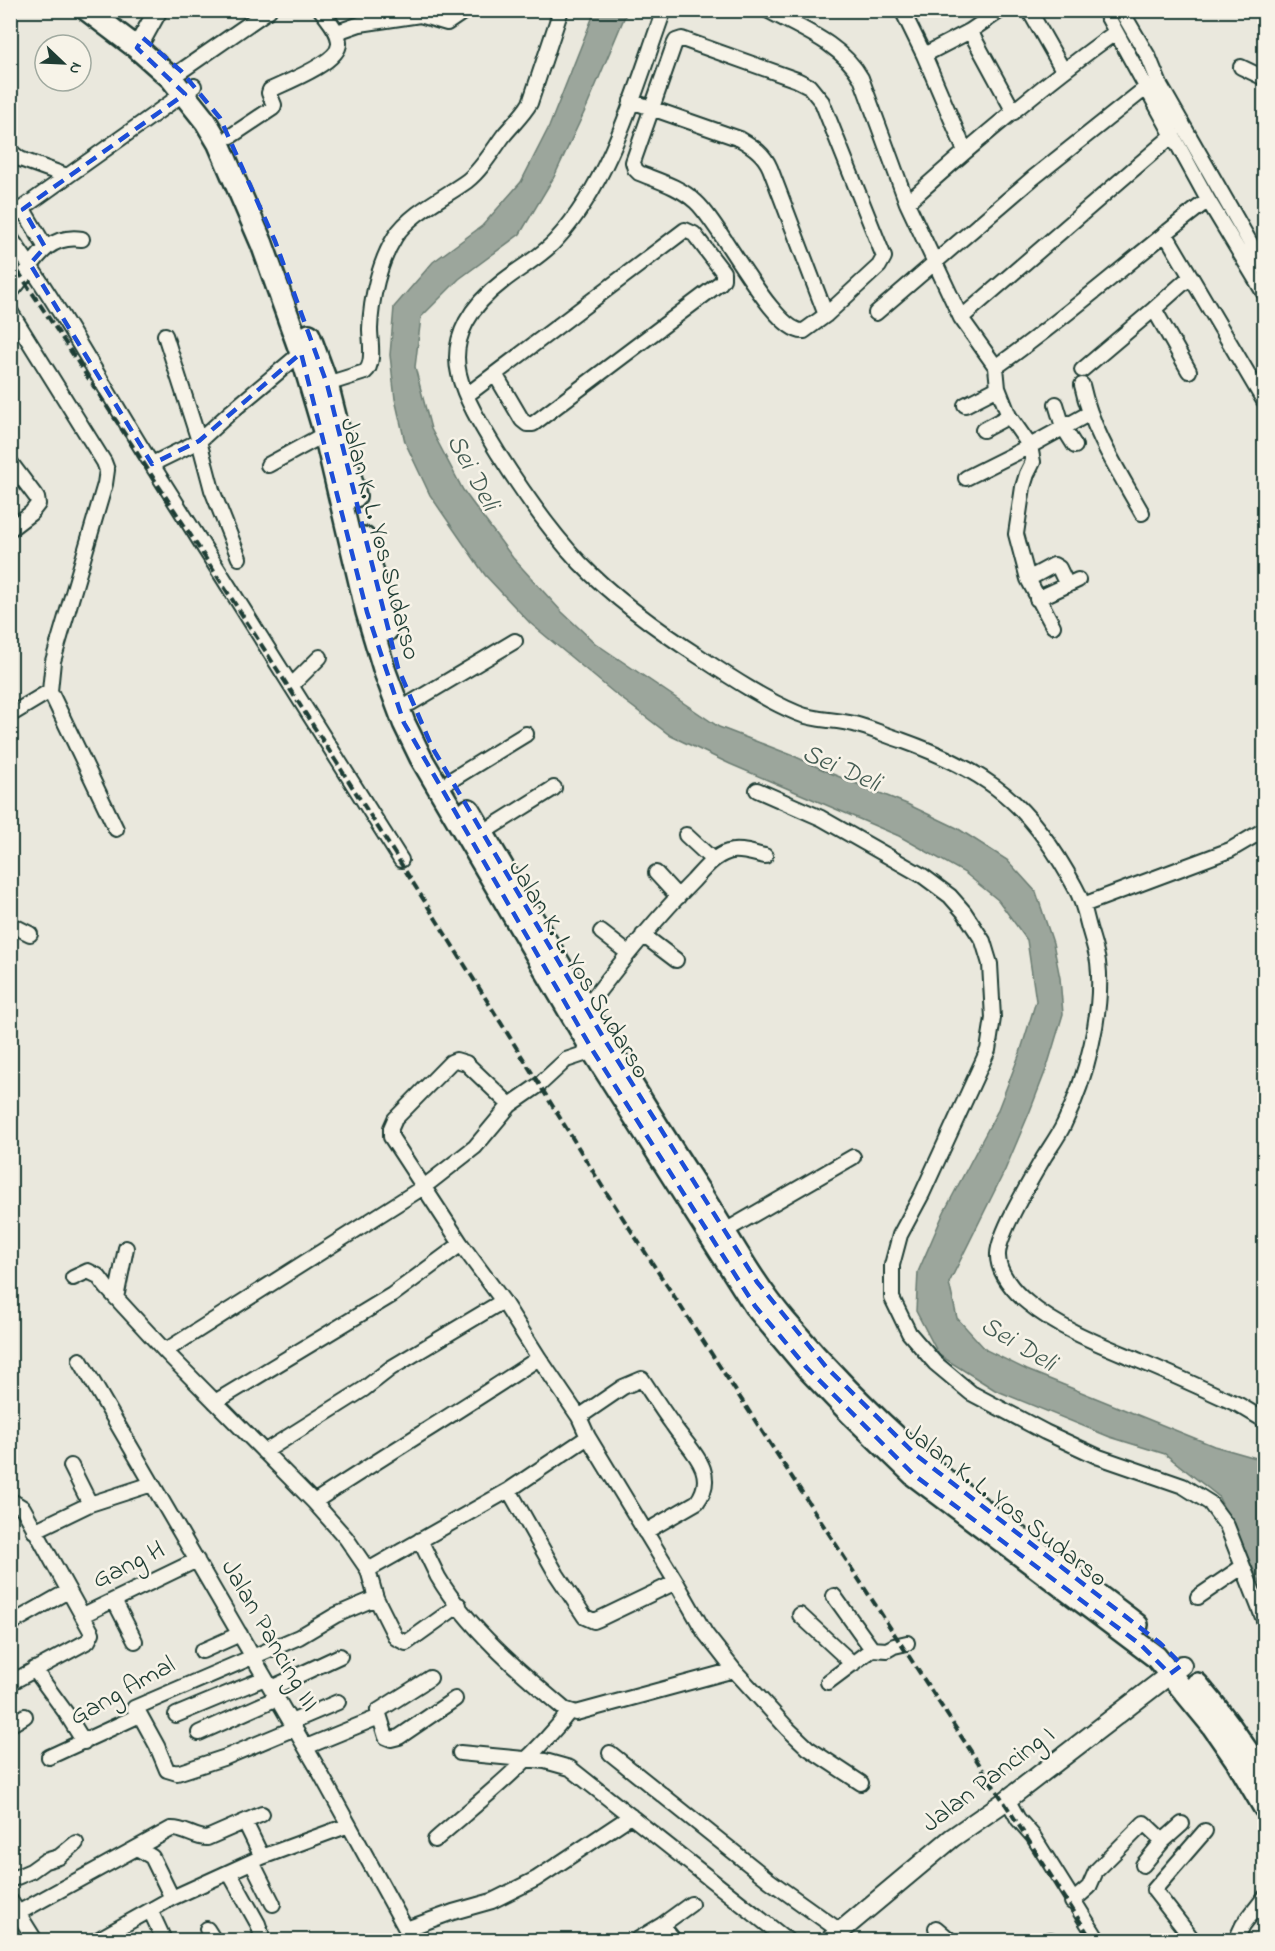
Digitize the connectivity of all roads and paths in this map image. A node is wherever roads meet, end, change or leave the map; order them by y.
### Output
1 (87, 10) edge
2 (105, 10) edge
3 (158, 10) edge
4 (269, 10) edge
5 (321, 10) edge
6 (466, 10) edge
7 (561, 10) edge
8 (664, 10) edge
9 (767, 10) edge
10 (902, 10) edge
11 (1001, 10) edge
12 (1029, 10) edge
13 (1104, 10) edge
14 (1121, 10) edge
15 (970, 31) junction
16 (336, 32) junction
17 (1116, 32) junction
18 (140, 43) junction
19 (924, 55) junction
20 (1241, 67) dead end
21 (1063, 70) junction
22 (1264, 78) edge
23 (187, 83) junction
24 (1147, 87) junction
25 (631, 100) junction
26 (653, 107) junction
27 (1014, 112) junction
28 (1173, 135) junction
29 (231, 136) junction
30 (965, 151) junction
31 (10, 152) edge
32 (68, 176) junction
33 (1208, 200) junction
34 (907, 203) junction
35 (23, 208) junction
36 (10, 217) edge
37 (1165, 233) junction
38 (10, 237) edge
39 (82, 239) dead end
40 (46, 249) junction
41 (274, 257) junction
42 (935, 261) junction
43 (30, 264) junction
44 (1264, 267) edge
45 (1190, 277) junction
46 (10, 293) edge
47 (1264, 293) edge
48 (1154, 309) junction
49 (10, 310) edge
50 (876, 313) dead end
51 (825, 315) junction
52 (962, 318) junction
53 (165, 335) dead end
54 (301, 353) junction
55 (996, 367) junction
56 (1082, 370) dead end
57 (1190, 371) dead end
58 (495, 374) junction
59 (327, 384) junction
60 (1082, 385) dead end
61 (998, 388) junction
62 (467, 395) junction
63 (1264, 401) edge
64 (1056, 404) dead end
65 (965, 405) dead end
66 (1090, 413) junction
67 (1010, 416) junction
68 (1064, 427) junction
69 (983, 430) dead end
70 (325, 435) junction
71 (200, 441) junction
72 (1030, 446) junction
73 (1075, 446) dead end
74 (10, 462) edge
75 (152, 464) junction
76 (268, 465) dead end
77 (966, 478) dead end
78 (1142, 513) dead end
79 (10, 529) edge
80 (239, 558) dead end
81 (1028, 579) junction
82 (1037, 599) junction
83 (1053, 626) dead end
84 (515, 641) dead end
85 (320, 657) dead end
86 (291, 686) junction
87 (50, 691) junction
88 (411, 703) junction
89 (10, 715) edge
90 (526, 734) dead end
91 (451, 780) junction
92 (554, 788) dead end
93 (757, 790) dead end
94 (116, 829) dead end
95 (1264, 830) edge
96 (482, 833) junction
97 (686, 835) dead end
98 (765, 856) dead end
99 (401, 860) dead end
100 (713, 860) junction
101 (657, 873) dead end
102 (678, 897) junction
103 (1083, 905) junction
104 (10, 924) edge
105 (601, 932) dead end
106 (30, 934) dead end
107 (644, 935) junction
108 (628, 953) junction
109 (676, 960) dead end
110 (586, 1008) junction
111 (600, 1047) junction
112 (510, 1105) junction
113 (853, 1157) dead end
114 (425, 1186) junction
115 (725, 1231) junction
116 (461, 1244) junction
117 (126, 1248) dead end
118 (73, 1278) dead end
119 (116, 1298) junction
120 (503, 1301) junction
121 (165, 1351) junction
122 (539, 1358) junction
123 (80, 1360) dead end
124 (215, 1401) junction
125 (579, 1417) junction
126 (1264, 1420) edge
127 (588, 1437) junction
128 (264, 1452) junction
129 (71, 1466) dead end
130 (152, 1484) junction
131 (509, 1490) junction
132 (10, 1500) edge
133 (314, 1502) junction
134 (90, 1504) junction
135 (34, 1531) junction
136 (645, 1532) junction
137 (420, 1540) junction
138 (197, 1560) junction
139 (1242, 1567) junction
140 (368, 1570) junction
141 (676, 1582) junction
142 (68, 1591) junction
143 (834, 1596) dead end
144 (1198, 1597) dead end
145 (376, 1598) junction
146 (114, 1600) junction
147 (459, 1605) junction
148 (83, 1615) junction
149 (800, 1615) dead end
150 (1264, 1620) edge
151 (10, 1624) edge
152 (240, 1634) junction
153 (135, 1641) dead end
154 (907, 1643) dead end
155 (872, 1649) junction
156 (202, 1651) dead end
157 (340, 1656) dead end
158 (253, 1657) junction
159 (853, 1664) junction
160 (34, 1670) junction
161 (734, 1670) junction
162 (1176, 1670) junction
163 (430, 1678) dead end
164 (828, 1682) dead end
165 (10, 1683) edge
166 (271, 1688) junction
167 (455, 1699) dead end
168 (338, 1702) dead end
169 (569, 1712) junction
170 (140, 1715) junction
171 (176, 1715) dead end
172 (25, 1716) dead end
173 (379, 1717) junction
174 (10, 1725) edge
175 (293, 1725) junction
176 (199, 1733) dead end
177 (84, 1742) junction
178 (306, 1747) junction
179 (460, 1753) dead end
180 (610, 1753) dead end
181 (49, 1757) dead end
182 (526, 1760) junction
183 (1264, 1779) edge
184 (861, 1783) dead end
185 (1007, 1799) junction
186 (1264, 1807) edge
187 (262, 1814) dead end
188 (631, 1816) junction
189 (244, 1822) junction
190 (1182, 1824) dead end
191 (349, 1825) junction
192 (1205, 1831) dead end
193 (435, 1840) dead end
194 (1163, 1840) junction
195 (76, 1843) dead end
196 (137, 1848) junction
197 (257, 1859) junction
198 (1143, 1865) dead end
199 (230, 1872) junction
200 (10, 1880) edge
201 (172, 1898) junction
202 (1264, 1898) edge
203 (10, 1900) edge
204 (1072, 1902) junction
205 (273, 1904) dead end
206 (692, 1904) dead end
207 (18, 1912) junction
208 (151, 1912) junction
209 (662, 1925) junction
210 (936, 1928) dead end
211 (835, 1936) edge
212 (406, 1937) edge
213 (35, 1941) edge
214 (98, 1941) edge
215 (165, 1941) edge
216 (259, 1941) edge
217 (637, 1941) edge
218 (674, 1941) edge
219 (787, 1941) edge
220 (950, 1941) edge
221 (1098, 1941) edge
222 (1193, 1941) edge
223 (1236, 1941) edge

1 - 18 highway, Jalan K. L. Yos Sudarso
2 - 18 highway, Jalan K. L. Yos Sudarso
3 - 18 main road
4 - 23 street
5 - 16 street
6 - 16 street
7 - 59 street
8 - 25 street
9 - 34 street
10 - 19 street
11 - 15 street
12 - 21 street
13 - 17 street
14 - 44 street
15 - 19 street
15 - 27 street
16 - 29 street
17 - 21 street
17 - 24 street
18 - 23 highway, Jalan K. L. Yos Sudarso
19 - 30 street
20 - 22 street
21 - 27 street
23 - 29 highway, Jalan K. L. Yos Sudarso
23 - 32 street
23 - 41 highway, Jalan K. L. Yos Sudarso
24 - 28 street
24 - 42 street
25 - 26 street
25 - 62 street
26 - 51 street
26 - 51 street
26 - 51 street
27 - 30 street
28 - 33 street
28 - 52 street
29 - 41 highway, Jalan K. L. Yos Sudarso
30 - 34 street
31 - 32 street
32 - 35 street
33 - 37 street
33 - 47 street
34 - 42 street
35 - 36 street
35 - 40 street
37 - 45 street
37 - 55 street
38 - 43 street
39 - 40 street
40 - 43 street
41 - 54 highway, Jalan K. L. Yos Sudarso
41 - 59 highway, Jalan K. L. Yos Sudarso
42 - 50 street
42 - 52 street
43 - 46 street
43 - 75 street
45 - 48 street
45 - 63 street
48 - 56 street
48 - 57 street
49 - 87 street
52 - 55 street
53 - 71 street
54 - 70 highway, Jalan K. L. Yos Sudarso
54 - 71 street
55 - 61 street
58 - 58 street
58 - 62 street
59 - 88 highway, Jalan K. L. Yos Sudarso
60 - 66 street
61 - 65 street
61 - 67 street
62 - 103 street
64 - 68 street
66 - 68 street
66 - 78 street
67 - 69 street
67 - 72 street
68 - 72 street
68 - 73 street
70 - 76 street
70 - 111 highway, Jalan K. L. Yos Sudarso
71 - 75 street
71 - 80 street
72 - 77 street
72 - 81 street
74 - 79 street
75 - 86 street
81 - 82 street
81 - 82 street
82 - 83 street
84 - 88 street
85 - 86 street
86 - 99 street
87 - 89 street
87 - 94 street
88 - 91 highway, Jalan K. L. Yos Sudarso
90 - 91 street
91 - 96 highway, Jalan K. L. Yos Sudarso
92 - 96 street
93 - 139 street
95 - 103 street
96 - 110 highway, Jalan K. L. Yos Sudarso
97 - 100 street
98 - 100 street
100 - 102 street
101 - 102 street
102 - 107 street
103 - 126 street
104 - 106 street
105 - 108 street
107 - 108 street
107 - 109 street
108 - 110 street
110 - 111 highway, Jalan K. L. Yos Sudarso
111 - 112 street
111 - 115 highway, Jalan K. L. Yos Sudarso
111 - 162 highway, Jalan K. L. Yos Sudarso
112 - 114 street
112 - 114 street
113 - 115 street
114 - 116 street
114 - 121 street
115 - 162 highway, Jalan K. L. Yos Sudarso
116 - 120 street
116 - 124 street
117 - 119 street
118 - 119 street
119 - 121 street
120 - 122 street
120 - 128 street
121 - 124 street
122 - 125 street
122 - 133 street
123 - 130 street, Jalan Pancing III
124 - 128 street
125 - 127 street
125 - 136 street
127 - 131 street
127 - 136 street
128 - 133 street
129 - 134 street
130 - 134 street
130 - 138 street, Jalan Pancing III
131 - 137 street
131 - 141 street
132 - 135 street
133 - 140 street
134 - 135 street
135 - 142 street
136 - 141 street
137 - 140 street
137 - 147 street
138 - 146 street, Gang H
138 - 152 street, Jalan Pancing III
139 - 144 street
139 - 150 street
140 - 145 street
141 - 161 street
142 - 148 street
142 - 151 street
143 - 155 street
145 - 147 street
145 - 158 street
146 - 148 street, Gang H
146 - 153 street
147 - 169 street
148 - 160 street
149 - 159 street
152 - 156 street
152 - 158 street, Jalan Pancing III
154 - 155 street
155 - 159 street
157 - 166 street
158 - 166 street, Jalan Pancing III
158 - 170 street, Gang Amal
159 - 164 street
160 - 165 street
160 - 177 street
161 - 169 street
161 - 184 street
162 - 183 highway, Jalan K. L. Yos Sudarso
162 - 185 main road, Jalan Pancing I
162 - 186 highway, Jalan K. L. Yos Sudarso
163 - 173 street
166 - 171 street
166 - 175 street, Jalan Pancing III
166 - 176 street
167 - 173 street
168 - 175 street
169 - 182 street
170 - 175 street
170 - 177 street, Gang Amal
172 - 174 street
173 - 178 street
175 - 178 street, Jalan Pancing III
177 - 181 street, Gang Amal
178 - 191 street, Jalan Pancing III
179 - 182 street
180 - 211 street
182 - 188 street
182 - 193 street
185 - 204 street
185 - 211 main road, Jalan Pancing I
187 - 189 street
188 - 212 street
188 - 219 street
189 - 196 street
189 - 197 street
190 - 194 street
191 - 197 street
191 - 212 street, Jalan Pancing III
192 - 222 street
194 - 198 street
194 - 204 street
195 - 200 street
196 - 201 street
196 - 207 street
197 - 199 street
197 - 205 street
199 - 201 street
199 - 216 street
201 - 208 street
202 - 223 street
203 - 207 street
204 - 221 street
206 - 209 street
207 - 213 street
208 - 214 street
208 - 215 street
209 - 217 street
209 - 218 street
210 - 220 street

